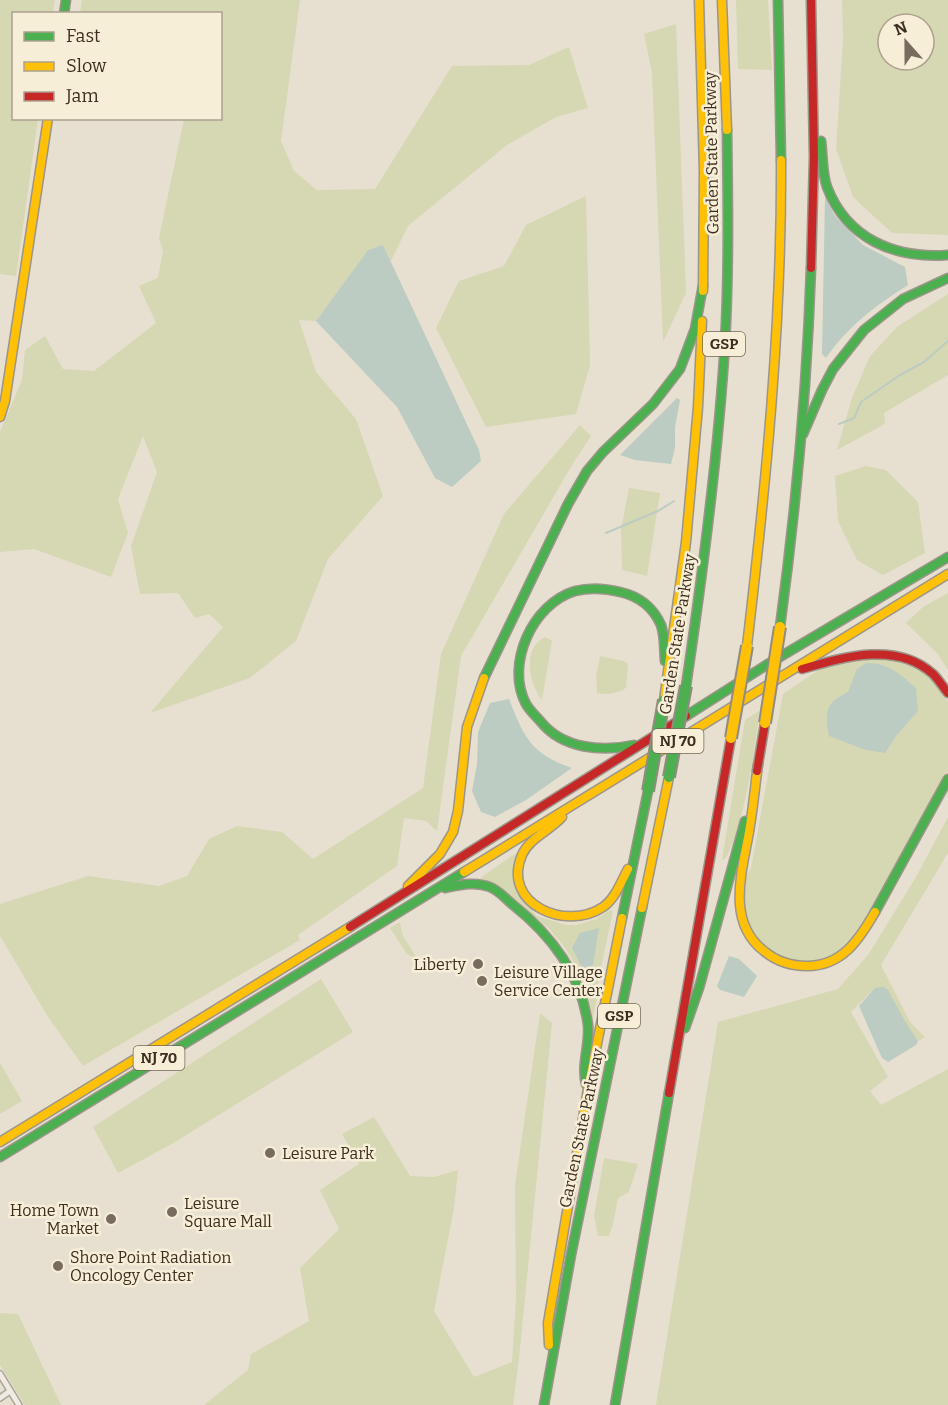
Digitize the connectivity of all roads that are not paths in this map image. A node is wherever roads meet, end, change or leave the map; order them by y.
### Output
1 (699, 0) edge
2 (722, 0) edge
3 (778, 0) edge
4 (811, 0) edge
5 (814, 73) junction
6 (48, 120) edge
7 (948, 255) edge
8 (948, 278) edge
9 (703, 285) junction
10 (0, 417) edge
11 (801, 437) junction
12 (948, 557) edge
13 (948, 574) edge
14 (788, 674) junction
15 (667, 676) junction
16 (948, 693) edge
17 (642, 743) junction
18 (758, 764) junction
19 (948, 779) edge
20 (568, 808) junction
21 (634, 859) junction
22 (428, 894) junction
23 (391, 901) junction
24 (675, 1056) junction
25 (588, 1089) junction
26 (0, 1142) edge
27 (0, 1156) edge
28 (551, 1364) junction
29 (0, 1374) edge
30 (10, 1391) junction
31 (0, 1398) edge
32 (5, 1405) edge
33 (19, 1405) edge
34 (544, 1405) edge
35 (615, 1405) edge

1 - 9 main road
2 - 28 main road, Garden State Parkway / GSP, bridge
3 - 24 main road, bridge
4 - 5 main road
5 - 7 main road
5 - 11 main road
6 - 10 main road
8 - 11 main road
9 - 15 main road
9 - 23 main road
11 - 18 main road, bridge
12 - 17 main road, NJ 70
13 - 14 main road, NJ 70
14 - 16 main road
14 - 20 main road, NJ 70
15 - 17 main road
15 - 21 main road, bridge
17 - 23 main road, NJ 70
18 - 19 main road
18 - 24 main road
20 - 21 main road
20 - 22 main road, NJ 70
21 - 25 main road
22 - 25 main road
22 - 27 main road, NJ 70
23 - 26 main road, NJ 70
24 - 35 main road
25 - 28 main road
28 - 34 main road, Garden State Parkway / GSP
29 - 30 street
30 - 31 street
30 - 33 street
31 - 32 street

